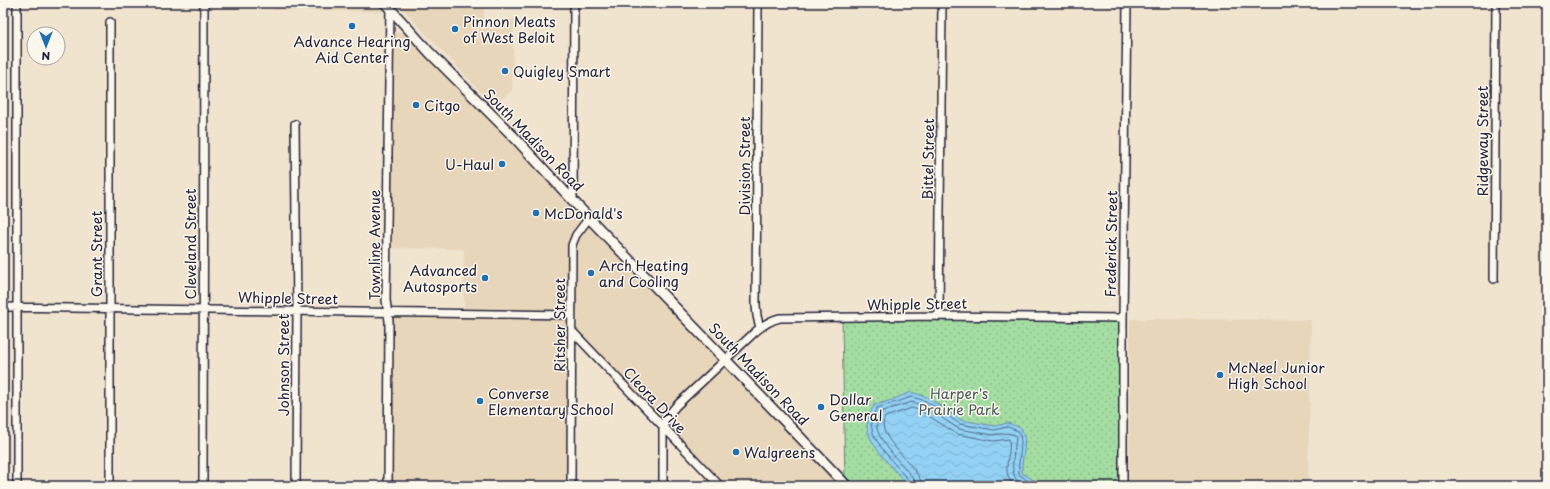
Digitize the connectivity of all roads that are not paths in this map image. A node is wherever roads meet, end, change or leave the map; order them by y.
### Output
1 (17, 3) edge
2 (204, 3) edge
3 (574, 3) edge
4 (758, 3) edge
5 (942, 3) edge
6 (1127, 3) edge
7 (1496, 3) edge
8 (388, 5) edge
9 (110, 22) dead end
10 (295, 124) dead end
11 (573, 200) junction
12 (589, 218) junction
13 (1494, 279) dead end
14 (3, 307) edge
15 (17, 307) junction
16 (109, 308) junction
17 (202, 310) junction
18 (297, 312) junction
19 (388, 312) junction
20 (572, 315) junction
21 (939, 316) junction
22 (1123, 318) junction
23 (760, 328) junction
24 (572, 331) junction
25 (726, 360) junction
26 (663, 427) junction
27 (17, 486) edge
28 (110, 486) edge
29 (202, 486) edge
30 (296, 486) edge
31 (388, 486) edge
32 (571, 486) edge
33 (663, 486) edge
34 (720, 486) edge
35 (847, 486) edge
36 (1123, 486) edge

1 - 15 street
2 - 17 street, Cleveland Street
3 - 11 street
4 - 23 street, Division Street
5 - 21 street, Bittel Street
6 - 22 street, Frederick Street
7 - 13 street, Ridgeway Street
8 - 11 main road, South Madison Road
8 - 19 street, Townline Avenue
9 - 16 street, Grant Street
10 - 18 street, Johnson Street
11 - 12 main road, South Madison Road
12 - 20 street, Ritsher Street
12 - 25 main road, South Madison Road
14 - 15 street, Whipple Street
15 - 16 street, Whipple Street
15 - 27 street
16 - 17 street, Whipple Street
16 - 28 street, Grant Street
17 - 18 street, Whipple Street
17 - 29 street, Cleveland Street
18 - 19 street, Whipple Street
18 - 30 street, Johnson Street
19 - 20 street, Whipple Street
19 - 31 street, Townline Avenue
20 - 24 street, Ritsher Street
21 - 22 street, Whipple Street
21 - 23 street, Whipple Street
22 - 36 street, Frederick Street
23 - 25 street, Whipple Street
24 - 26 street, Cleora Drive
24 - 32 street, Ritsher Street
25 - 26 street, Whipple Street
25 - 35 main road, South Madison Road
26 - 33 street
26 - 34 street, Cleora Drive

